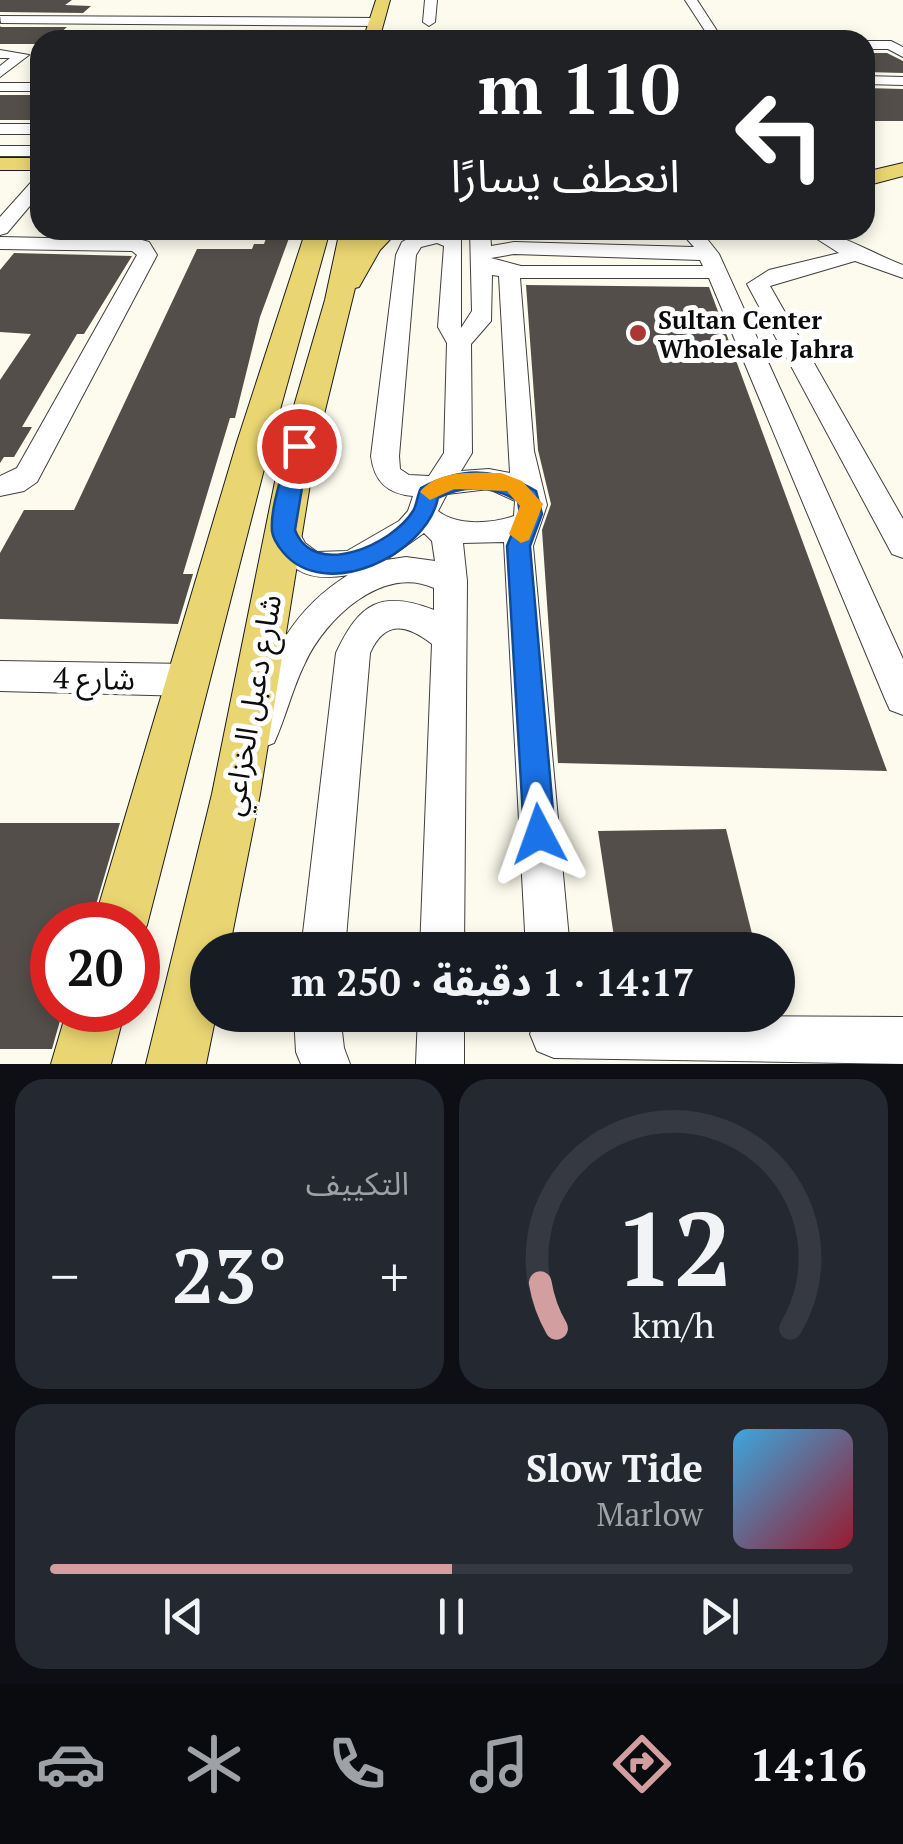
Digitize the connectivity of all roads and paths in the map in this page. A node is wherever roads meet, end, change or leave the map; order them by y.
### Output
1 (28, 0) edge
2 (431, 0) edge
3 (691, 0) edge
4 (288, 2) dead end
5 (382, 2) edge
6 (400, 5) dead end
7 (703, 6) edge
8 (1, 20) edge
9 (158, 20) junction
10 (220, 20) junction
11 (277, 21) junction
12 (376, 22) junction
13 (429, 22) dead end
14 (150, 30) edge
15 (214, 30) edge
16 (374, 30) edge
17 (713, 30) edge
18 (726, 30) edge
19 (875, 44) edge
20 (903, 53) edge
21 (4, 60) edge
22 (0, 73) edge
23 (875, 80) edge
24 (903, 81) edge
25 (0, 87) edge
26 (18, 87) junction
27 (30, 87) edge
28 (0, 104) edge
29 (0, 129) edge
30 (30, 129) edge
31 (0, 151) edge
32 (30, 151) edge
33 (903, 155) edge
34 (875, 160) edge
35 (0, 164) edge
36 (30, 164) edge
37 (903, 169) edge
38 (0, 174) edge
39 (30, 174) edge
40 (875, 176) edge
41 (30, 195) edge
42 (0, 230) edge
43 (69, 240) edge
44 (140, 240) edge
45 (318, 240) edge
46 (348, 240) edge
47 (376, 240) edge
48 (420, 240) edge
49 (445, 240) edge
50 (696, 240) edge
51 (830, 240) edge
52 (836, 240) edge
53 (0, 243) edge
54 (481, 248) edge
55 (849, 251) junction
56 (713, 263) junction
57 (509, 272) junction
58 (903, 272) edge
59 (313, 333) junction
60 (460, 343) junction
61 (0, 486) edge
62 (435, 510) junction
63 (527, 510) junction
64 (283, 530) junction
65 (903, 546) edge
66 (451, 580) junction
67 (450, 638) junction
68 (0, 676) edge
69 (188, 680) junction
70 (903, 699) edge
71 (236, 794) junction
72 (126, 902) edge
73 (325, 932) edge
74 (442, 932) edge
75 (547, 932) edge
76 (90, 1032) edge
77 (318, 1032) edge
78 (554, 1038) edge
79 (903, 1041) edge
80 (82, 1064) edge
81 (176, 1064) edge
82 (326, 1064) edge

1 - 8 street
2 - 13 street
3 - 7 street
4 - 11 street
5 - 6 main road
5 - 12 main road
7 - 17 street
7 - 18 street
8 - 9 street
9 - 10 street
9 - 14 street
10 - 11 street
10 - 15 street
11 - 12 street
12 - 16 main road
19 - 20 street
21 - 22 street
23 - 24 street
25 - 26 street
26 - 27 street
26 - 28 street
29 - 30 street
31 - 32 street
33 - 34 main road
35 - 36 main road
37 - 40 main road
38 - 39 main road
41 - 42 street
43 - 53 street
44 - 61 street
45 - 59 main road, شارع دعبل الخزاعي
46 - 59 main road, شارع دعبل الخزاعي
47 - 59 main road
48 - 62 street
49 - 60 street
50 - 56 street
51 - 55 street
52 - 55 street
54 - 56 street
54 - 57 street
54 - 60 street
55 - 58 street
55 - 65 street
56 - 57 street
56 - 70 street
57 - 63 street
59 - 64 main road, شارع دعبل الخزاعي
59 - 69 main road, شارع دعبل الخزاعي
60 - 62 street
62 - 63 street
62 - 63 street
62 - 64 street
62 - 66 street
63 - 75 street
64 - 71 main road, شارع دعبل الخزاعي
66 - 67 street
66 - 71 street
67 - 73 street
67 - 74 street
68 - 69 street, شارع 4
69 - 72 main road, شارع دعبل الخزاعي
71 - 81 main road, شارع دعبل الخزاعي
76 - 80 main road
77 - 82 street
78 - 79 street

